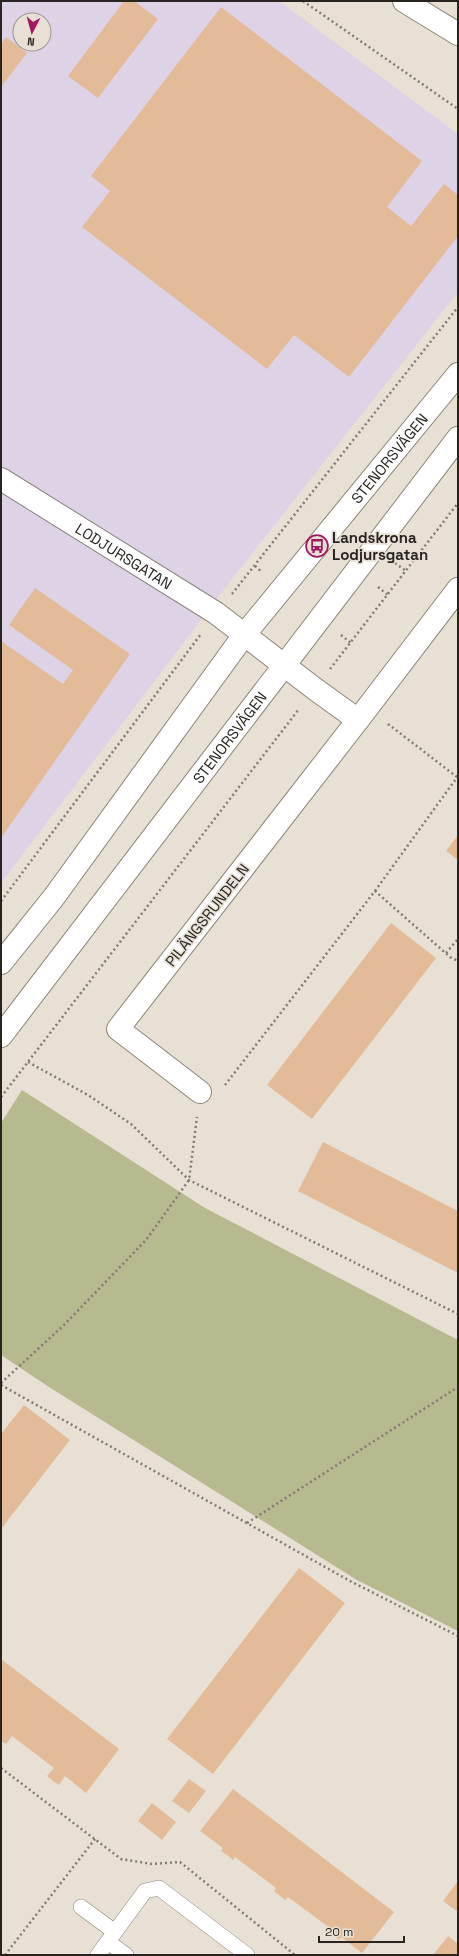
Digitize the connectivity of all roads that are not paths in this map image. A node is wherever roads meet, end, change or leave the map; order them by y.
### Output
1 (404, 1) edge
2 (458, 34) edge
3 (458, 374) edge
4 (458, 438) edge
5 (1, 479) edge
6 (458, 589) edge
7 (244, 635) junction
8 (285, 666) junction
9 (363, 715) junction
10 (1, 963) edge
11 (1, 1036) edge
12 (200, 1092) road end
13 (81, 1908) dead end
14 (111, 1937) junction
15 (98, 1955) edge
16 (126, 1955) edge
17 (247, 1955) edge

1 - 2 street
3 - 7 street, STENORSVÄGEN
4 - 8 street, STENORSVÄGEN
5 - 7 street, LODJURSGATAN
6 - 9 street, PILÄNGSRUNDELN
7 - 8 street
7 - 10 street, STENORSVÄGEN
8 - 9 street
8 - 11 street, STENORSVÄGEN
9 - 12 street, PILÄNGSRUNDELN
13 - 14 lane
14 - 15 lane
14 - 16 lane
14 - 17 lane

